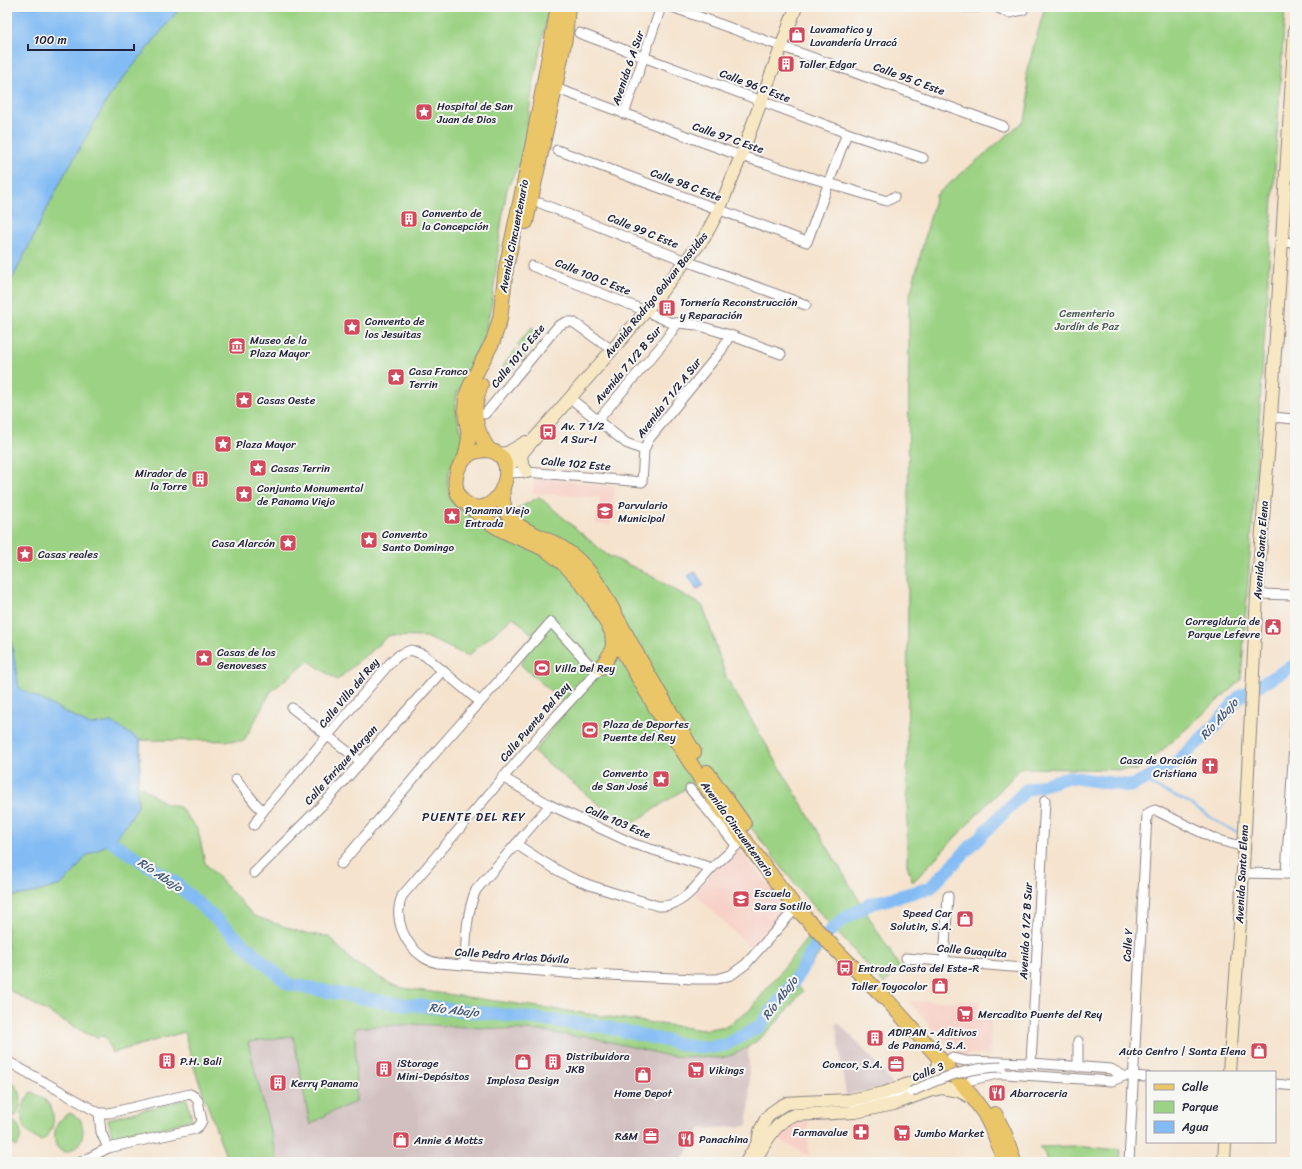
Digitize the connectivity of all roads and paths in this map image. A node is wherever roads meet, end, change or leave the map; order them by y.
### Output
1 (558, 7) edge
2 (568, 7) edge
3 (661, 7) edge
4 (672, 7) edge
5 (796, 7) edge
6 (964, 7) edge
7 (978, 7) edge
8 (996, 7) edge
9 (1023, 10) dead end
10 (1295, 29) edge
11 (579, 33) dead end
12 (781, 46) junction
13 (644, 57) junction
14 (1294, 67) edge
15 (555, 88) junction
16 (761, 101) junction
17 (624, 114) junction
18 (1003, 126) dead end
19 (847, 133) junction
20 (557, 150) dead end
21 (741, 156) junction
22 (923, 158) dead end
23 (828, 183) junction
24 (894, 197) dead end
25 (540, 203) dead end
26 (719, 210) junction
27 (1281, 242) junction
28 (1295, 243) edge
29 (686, 261) junction
30 (532, 266) dead end
31 (806, 305) dead end
32 (646, 311) junction
33 (677, 324) junction
34 (730, 335) junction
35 (612, 350) junction
36 (781, 354) dead end
37 (570, 398) junction
38 (485, 414) dead end
39 (1271, 417) junction
40 (1295, 418) edge
41 (597, 421) junction
42 (540, 432) junction
43 (644, 450) junction
44 (494, 452) junction
45 (522, 453) junction
46 (465, 459) junction
47 (506, 471) junction
48 (527, 472) junction
49 (642, 482) joint
50 (503, 488) junction
51 (468, 505) junction
52 (581, 562) junction
53 (1257, 594) junction
54 (1295, 595) edge
55 (612, 633) junction
56 (622, 649) junction
57 (602, 667) junction
58 (633, 668) junction
59 (443, 670) junction
60 (480, 702) junction
61 (292, 708) dead end
62 (1295, 728) edge
63 (328, 736) junction
64 (361, 762) junction
65 (502, 777) junction
66 (236, 779) dead end
67 (690, 789) dead end
68 (1045, 800) dead end
69 (550, 805) junction
70 (263, 811) junction
71 (254, 825) dead end
72 (740, 842) junction
73 (516, 844) junction
74 (1244, 848) junction
75 (341, 864) dead end
76 (712, 868) junction
77 (254, 873) dead end
78 (1242, 873) junction
79 (1290, 874) edge
80 (948, 896) dead end
81 (796, 908) junction
82 (816, 923) junction
83 (906, 958) dead end
84 (944, 961) junction
85 (465, 964) junction
86 (1035, 969) junction
87 (1078, 1041) dead end
88 (945, 1057) junction
89 (7, 1061) edge
90 (1031, 1063) junction
91 (1078, 1067) junction
92 (1229, 1071) edge
93 (932, 1076) junction
94 (1129, 1076) junction
95 (1146, 1077) edge
96 (971, 1080) junction
97 (1276, 1084) edge
98 (1295, 1086) edge
99 (942, 1088) junction
100 (974, 1099) junction
101 (99, 1113) junction
102 (758, 1142) junction
103 (1225, 1143) edge
104 (108, 1148) junction
105 (81, 1162) edge
106 (746, 1162) edge
107 (754, 1162) edge
108 (1005, 1162) edge
109 (1014, 1162) edge
110 (1129, 1162) edge
111 (1224, 1162) edge

1 - 46 main road, Avenida Cincuentenario
2 - 15 main road, Avenida Cincuentenario
3 - 13 street, Avenida 6 A Sur
4 - 12 street, Calle 95 C Este
5 - 12 street, Avenida Rodrigo Galvan Bastidas
6 - 7 street
8 - 9 street
10 - 14 street, Avenida Santa Elena
11 - 13 street, Calle 96 C Este
12 - 16 street, Avenida Rodrigo Galvan Bastidas
12 - 18 street, Calle 95 C Este
13 - 16 street, Calle 96 C Este
13 - 17 street, Avenida 6 A Sur
14 - 27 street, Avenida Santa Elena
15 - 17 street, Calle 97 C Este
15 - 44 main road, Avenida Cincuentenario
16 - 19 street, Calle 96 C Este
16 - 21 street, Avenida Rodrigo Galvan Bastidas
17 - 21 street, Calle 97 C Este
19 - 22 street, Calle 96 C Este
19 - 23 street
20 - 26 street, Calle 98 C Este
21 - 23 street, Calle 97 C Este
21 - 26 street, Avenida Rodrigo Galvan Bastidas
23 - 24 street, Calle 97 C Este
23 - 26 street, Calle 98 C Este
25 - 29 street, Calle 99 C Este
26 - 29 street, Avenida Rodrigo Galvan Bastidas
27 - 28 street
27 - 39 street, Avenida Santa Elena
29 - 31 street, Calle 99 C Este
29 - 32 street, Avenida Rodrigo Galvan Bastidas
30 - 32 street, Calle 100 C Este
32 - 33 street, Calle 100 C Este
32 - 35 street, Avenida Rodrigo Galvan Bastidas
33 - 34 street, Calle 100 C Este
33 - 41 street, Avenida 7 1/2 B Sur
34 - 36 street, Calle 100 C Este
34 - 43 street, Avenida 7 1/2 A Sur
35 - 37 street, Avenida Rodrigo Galvan Bastidas
35 - 38 street, Calle 101 C Este
37 - 41 street
37 - 42 street, Avenida Rodrigo Galvan Bastidas
39 - 40 street
39 - 53 street, Avenida Santa Elena
41 - 43 street
42 - 44 street, Avenida Rodrigo Galvan Bastidas
42 - 45 street, Avenida Rodrigo Galvan Bastidas
43 - 49 street, Avenida 7 1/2 A Sur
44 - 46 main road
44 - 47 main road
45 - 47 street, Avenida Rodrigo Galvan Bastidas
45 - 48 street
46 - 51 main road
47 - 48 street, Calle 102 Este
47 - 50 main road
48 - 49 street, Calle 102 Este
50 - 51 main road
50 - 52 main road, Avenida Cincuentenario
51 - 55 main road, Avenida Cincuentenario
52 - 56 main road
52 - 82 main road, Avenida Cincuentenario
53 - 54 street
53 - 74 street, Avenida Santa Elena
55 - 56 main road, Avenida Cincuentenario
55 - 57 main road
56 - 57 street, Calle Puente Del Rey
56 - 58 main road, Avenida Cincuentenario
57 - 58 main road
57 - 60 street
57 - 65 street, Calle Puente Del Rey
58 - 72 main road, Avenida Cincuentenario
59 - 60 street, Calle Villa del Rey
59 - 63 street, Calle Villa del Rey
59 - 64 street, Calle Enrique Morgan
60 - 75 street
61 - 63 street
62 - 79 street
63 - 64 street
63 - 70 street, Calle Villa del Rey
64 - 77 street, Calle Enrique Morgan
65 - 69 street, Calle 103 Este
65 - 85 street, Calle Pedro Arias Dávila
66 - 70 street
67 - 72 street
68 - 86 street, Avenida 6 1/2 B Sur
69 - 73 street
69 - 76 street, Calle 103 Este
70 - 71 street, Calle Villa del Rey
72 - 76 street
72 - 81 main road, Avenida Cincuentenario
73 - 76 street
73 - 85 street
74 - 78 street, Avenida Santa Elena
74 - 94 street, Calle Y
78 - 79 street
78 - 92 street, Avenida Santa Elena
80 - 84 street
81 - 82 main road, Avenida Cincuentenario
81 - 85 street, Calle Pedro Arias Dávila
82 - 88 main road, Avenida Cincuentenario
83 - 84 street, Calle Guaquita
84 - 86 street, Calle Guaquita
86 - 90 street, Avenida 6 1/2 B Sur
87 - 91 street
88 - 90 street, Calle 3
88 - 93 street
88 - 96 main road, Avenida Cincuentenario
88 - 100 main road, Avenida Cincuentenario
89 - 101 street
90 - 91 street, Calle 3
91 - 94 street, Calle 3
93 - 99 street
93 - 102 street
94 - 95 street, Calle 3
94 - 96 street, Calle 3
94 - 102 street, Calle 3, bridge
94 - 110 street, Calle Y
96 - 109 main road, Avenida Cincuentenario
97 - 98 street
99 - 100 street
99 - 107 street
100 - 108 main road, Avenida Cincuentenario
101 - 104 street
101 - 104 street
102 - 106 street
103 - 111 street
104 - 105 street

